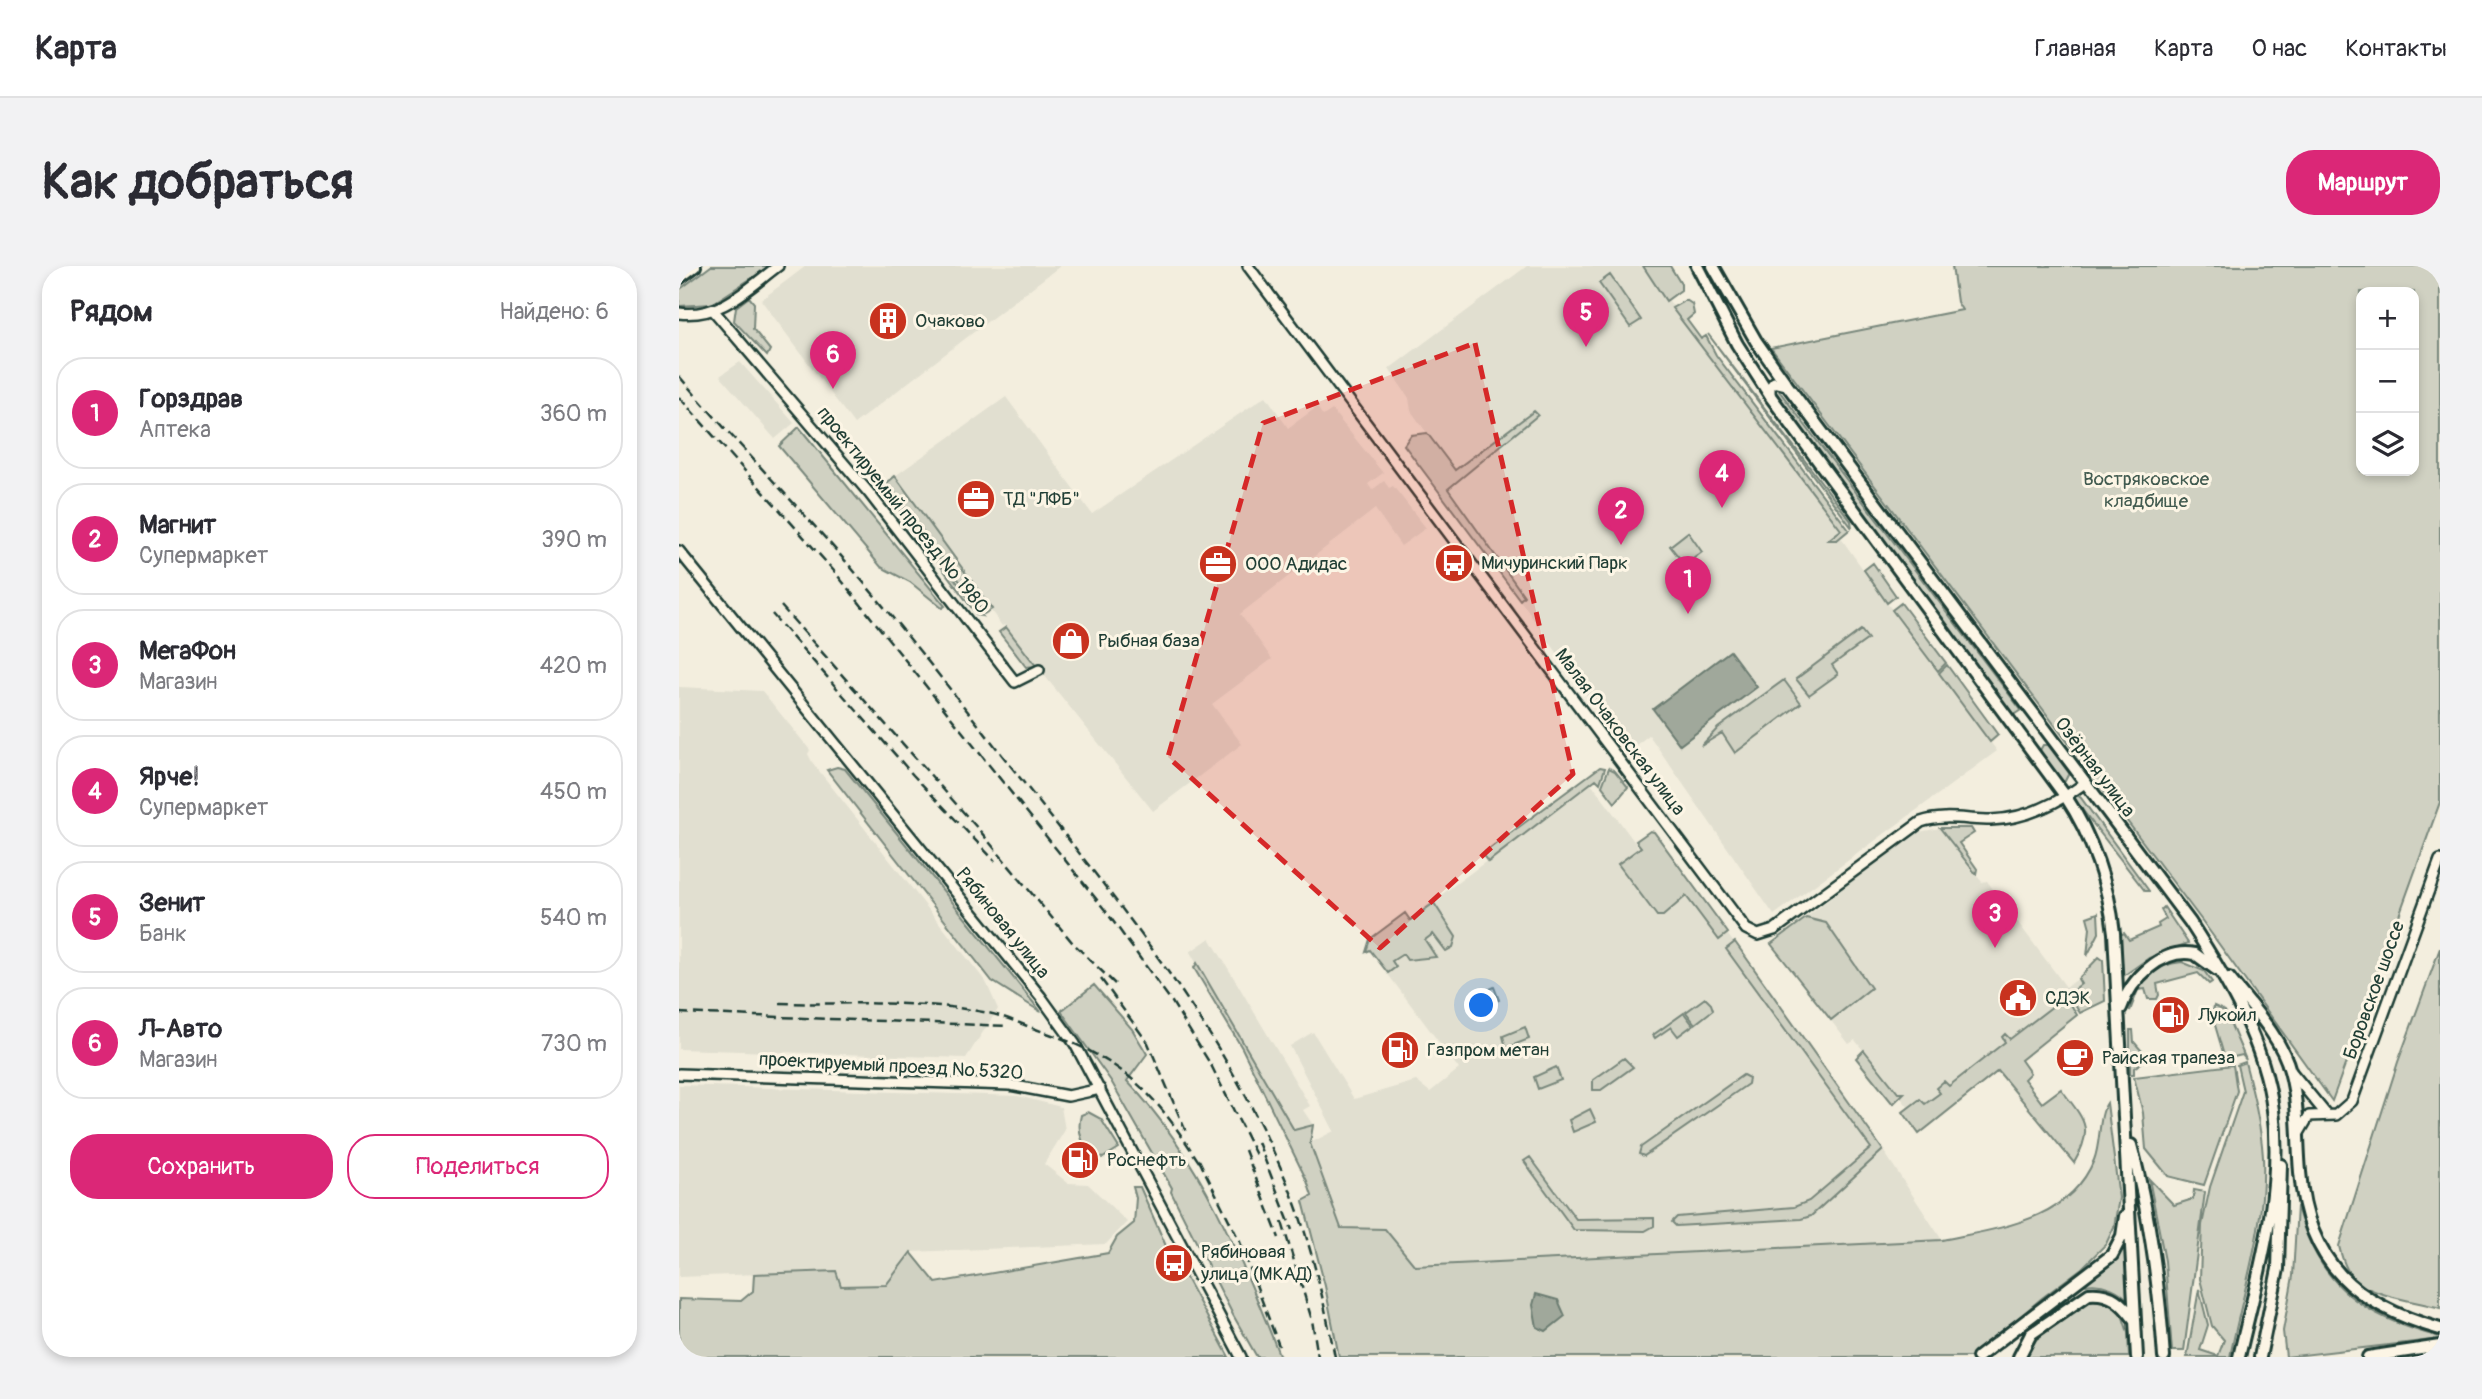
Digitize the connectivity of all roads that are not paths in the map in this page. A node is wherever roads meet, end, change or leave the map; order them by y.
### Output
1 (695, 266) edge
2 (778, 266) edge
3 (1248, 266) edge
4 (1697, 266) edge
5 (1713, 266) edge
6 (679, 278) edge
7 (714, 311) junction
8 (679, 313) edge
9 (1773, 364) junction
10 (1756, 375) junction
11 (1787, 385) junction
12 (1771, 397) junction
13 (679, 551) edge
14 (1039, 670) dead end
15 (2085, 783) junction
16 (2066, 797) junction
17 (2440, 860) edge
18 (2211, 955) junction
19 (2220, 972) junction
20 (2120, 1021) junction
21 (2290, 1070) junction
22 (679, 1074) edge
23 (1100, 1089) junction
24 (2274, 1114) junction
25 (2326, 1114) junction
26 (2125, 1125) junction
27 (2299, 1133) junction
28 (2128, 1196) junction
29 (2134, 1319) junction
30 (2440, 1329) edge
31 (1230, 1338) junction
32 (2440, 1346) edge
33 (2240, 1353) edge
34 (1234, 1357) edge
35 (1241, 1357) edge
36 (1978, 1357) edge
37 (2019, 1357) edge
38 (2137, 1357) edge
39 (2164, 1357) edge
40 (2260, 1357) edge
41 (2368, 1357) edge

1 - 6 main road
2 - 7 street
3 - 16 street, Малая Очаковская улица
4 - 10 main road
5 - 9 main road, Озёрная улица
7 - 8 street
7 - 14 street, проектируемый проезд № 1980
9 - 10 street
9 - 11 main road, Озёрная улица
10 - 12 main road
11 - 12 street
11 - 15 main road, Озёрная улица
12 - 16 main road
13 - 23 street, Рябиновая улица
15 - 16 street, Малая Очаковская улица
15 - 18 main road, Озёрная улица
16 - 20 main road
17 - 25 street, Боровское шоссе
18 - 19 main road, Озёрная улица
18 - 21 main road
19 - 20 main road
19 - 24 main road, Озёрная улица
20 - 26 main road
21 - 25 street
21 - 27 main road
22 - 23 street, проектируемый проезд № 5320
23 - 31 street, Рябиновая улица
24 - 33 main road, Озёрная улица
24 - 40 main road
25 - 27 street, Боровское шоссе
26 - 28 main road
26 - 39 main road
27 - 30 main road
28 - 29 main road
28 - 36 main road
29 - 37 main road
29 - 38 main road
31 - 34 street
31 - 35 street, Рябиновая улица
32 - 41 main road

